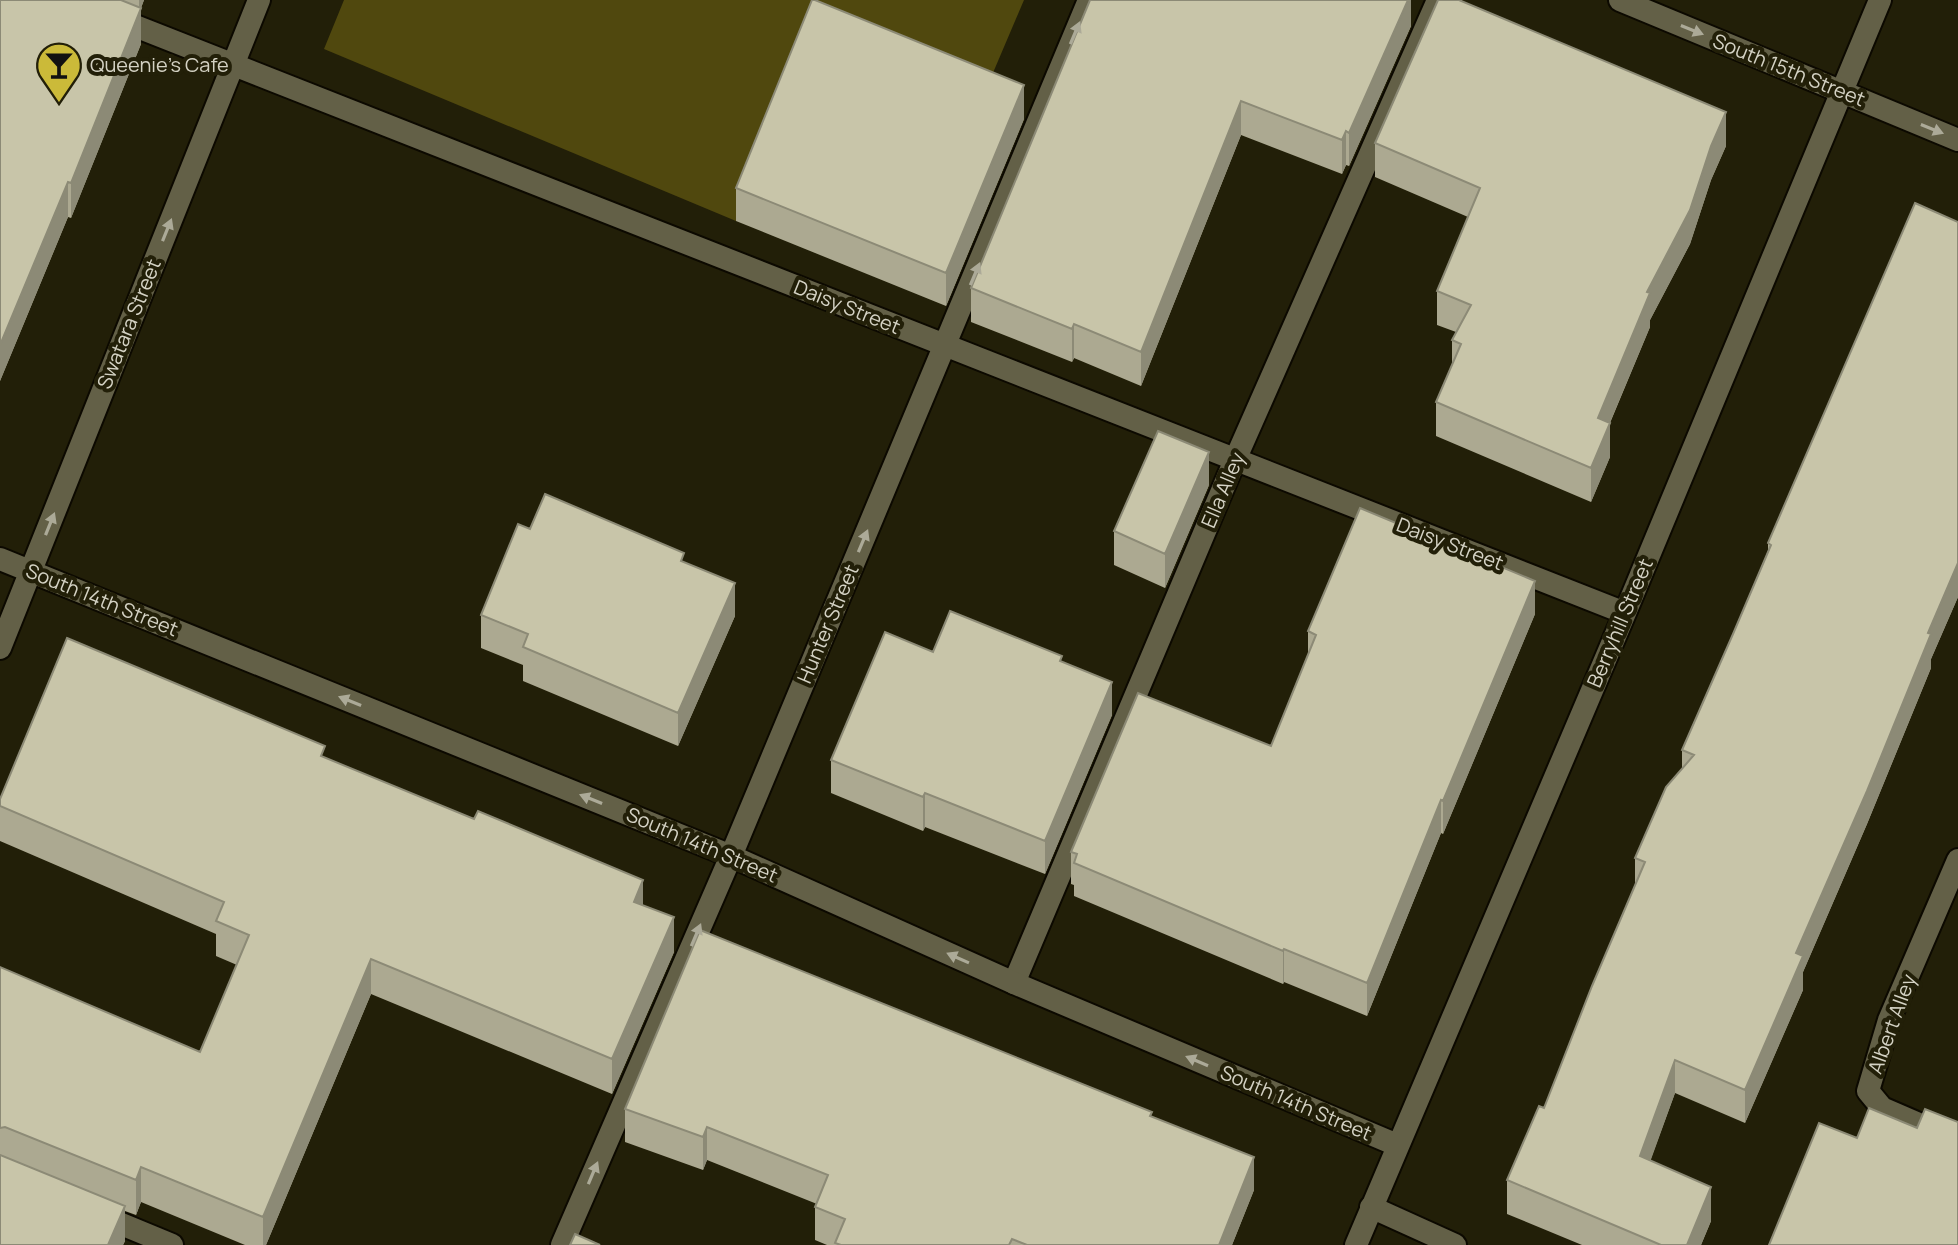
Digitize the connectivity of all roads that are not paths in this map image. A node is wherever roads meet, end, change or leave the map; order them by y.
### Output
1 (69, 0) edge
2 (259, 0) edge
3 (1089, 0) edge
4 (1438, 0) edge
5 (1620, 0) edge
6 (1880, 0) edge
7 (232, 64) junction
8 (1842, 92) junction
9 (1958, 140) edge
10 (945, 346) junction
11 (1235, 460) junction
12 (0, 559) edge
13 (31, 571) junction
14 (1625, 613) junction
15 (0, 648) edge
16 (731, 856) junction
17 (1958, 860) edge
18 (1014, 983) junction
19 (1958, 1141) edge
20 (1397, 1145) junction
21 (72, 1204) edge
22 (1371, 1207) junction
23 (172, 1245) edge
24 (562, 1245) edge
25 (1356, 1245) edge
26 (1455, 1245) edge

1 - 7 street, Daisy Street
2 - 7 street, Swatara Street
10 -> 3 street, Hunter Street
4 - 11 street, Ella Alley
5 -> 8 street, South 15th Street
6 - 8 street, Berryhill Street
7 - 10 street, Daisy Street
13 -> 7 street, Swatara Street
8 -> 9 street, South 15th Street
8 - 14 street, Berryhill Street
10 - 11 street, Daisy Street
16 -> 10 street, Hunter Street
11 - 14 street, Daisy Street
11 - 18 street, Ella Alley
12 - 13 street, South 14th Street
13 - 15 street, Swatara Street
16 -> 13 street, South 14th Street
14 - 20 street, Berryhill Street
18 -> 16 street, South 14th Street
24 -> 16 street, Hunter Street
17 - 19 street, Albert Alley
20 -> 18 street, South 14th Street
20 - 22 street, Berryhill Street
21 - 23 street
22 - 25 street, Berryhill Street
22 - 26 street

